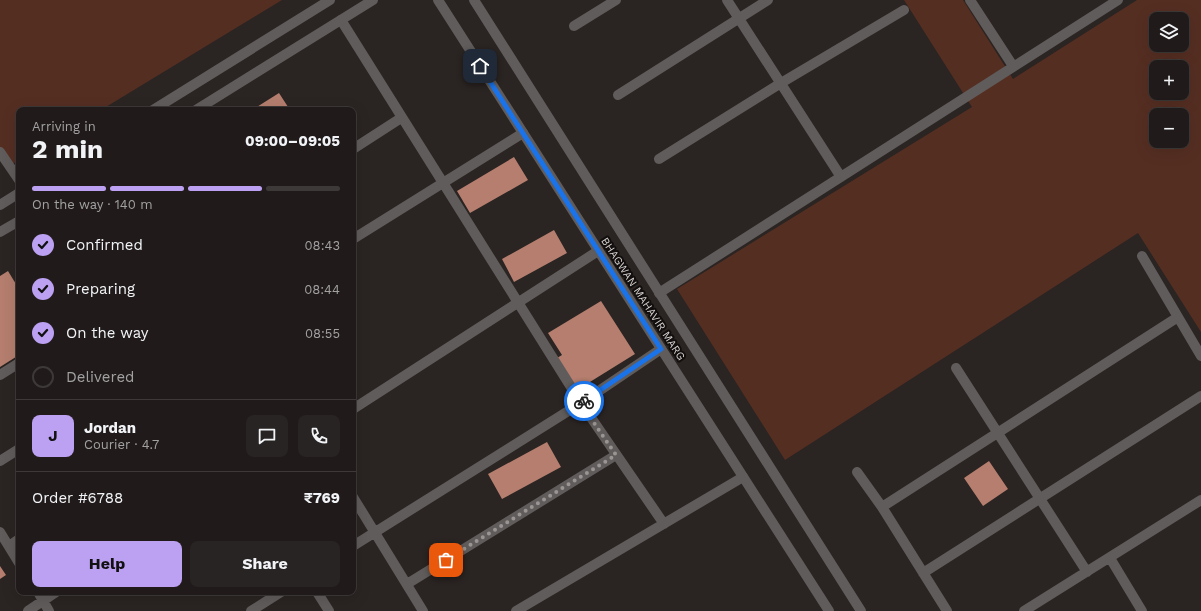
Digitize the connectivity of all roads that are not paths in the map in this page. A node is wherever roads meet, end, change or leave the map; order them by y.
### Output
1 (330, 0) edge
2 (373, 0) edge
3 (438, 0) edge
4 (474, 0) edge
5 (616, 0) edge
6 (728, 0) edge
7 (768, 0) edge
8 (970, 0) edge
9 (1118, 0) edge
10 (904, 10) dead end
11 (739, 18) junction
12 (341, 20) junction
13 (574, 26) dead end
14 (1013, 66) junction
15 (781, 83) junction
16 (618, 95) dead end
17 (158, 107) edge
18 (201, 107) edge
19 (401, 118) junction
20 (523, 133) junction
21 (356, 147) edge
22 (0, 152) edge
23 (659, 159) dead end
24 (16, 176) edge
25 (841, 176) junction
26 (442, 184) junction
27 (16, 195) edge
28 (0, 205) edge
29 (16, 223) edge
30 (0, 232) edge
31 (356, 236) edge
32 (598, 251) junction
33 (1142, 256) dead end
34 (660, 293) junction
35 (517, 303) junction
36 (1178, 317) junction
37 (661, 349) junction
38 (1201, 356) edge
39 (16, 365) edge
40 (956, 368) dead end
41 (0, 375) edge
42 (1201, 396) edge
43 (581, 404) junction
44 (356, 407) edge
45 (998, 433) junction
46 (16, 451) edge
47 (616, 455) junction
48 (0, 461) edge
49 (858, 472) dead end
50 (743, 477) junction
51 (1040, 498) junction
52 (1201, 500) edge
53 (356, 502) edge
54 (882, 507) junction
55 (664, 524) junction
56 (0, 532) edge
57 (375, 532) junction
58 (16, 541) edge
59 (356, 544) edge
60 (8, 546) junction
61 (16, 558) edge
62 (1110, 558) junction
63 (1087, 572) junction
64 (922, 573) junction
65 (407, 584) junction
66 (276, 595) edge
67 (319, 595) edge
68 (40, 596) edge
69 (28, 611) edge
70 (49, 611) edge
71 (251, 611) edge
72 (329, 611) edge
73 (423, 611) edge
74 (516, 611) edge
75 (829, 611) edge
76 (861, 611) edge
77 (947, 611) edge
78 (1024, 611) edge
79 (1142, 611) edge

1 - 17 street
2 - 12 street
3 - 20 street, BHAGWAN MAHAVIR MARG
4 - 34 street, BHAGWAN MAHAVIR MARG
5 - 13 street
6 - 11 street
7 - 11 street
8 - 14 street
9 - 14 street
10 - 15 street
11 - 15 street
11 - 16 street
12 - 18 street
12 - 19 street
14 - 25 street
15 - 23 street
15 - 25 street
19 - 21 street
19 - 26 street
20 - 26 street
20 - 32 street, BHAGWAN MAHAVIR MARG
22 - 24 street
25 - 34 street
26 - 31 street
26 - 35 street
27 - 28 street
29 - 30 street
32 - 35 street
32 - 37 street, BHAGWAN MAHAVIR MARG
33 - 36 street
34 - 76 street, BHAGWAN MAHAVIR MARG
35 - 43 street
35 - 44 street
36 - 38 street
36 - 45 street
37 - 43 street
37 - 50 street, BHAGWAN MAHAVIR MARG
39 - 41 street
40 - 45 street
42 - 51 street
43 - 47 street
43 - 57 street
45 - 51 street
45 - 54 street
46 - 48 street
47 - 55 street
47 - 65 street
49 - 54 street
50 - 55 street
50 - 75 street, BHAGWAN MAHAVIR MARG
51 - 63 street
51 - 64 street
52 - 62 street
53 - 57 street
54 - 64 street
55 - 74 street
56 - 60 street
57 - 59 street
57 - 65 street
58 - 60 street
60 - 61 street
62 - 63 street
62 - 79 street
63 - 78 street
64 - 77 street
65 - 73 street
66 - 71 street
67 - 72 street
68 - 69 street
68 - 70 street

